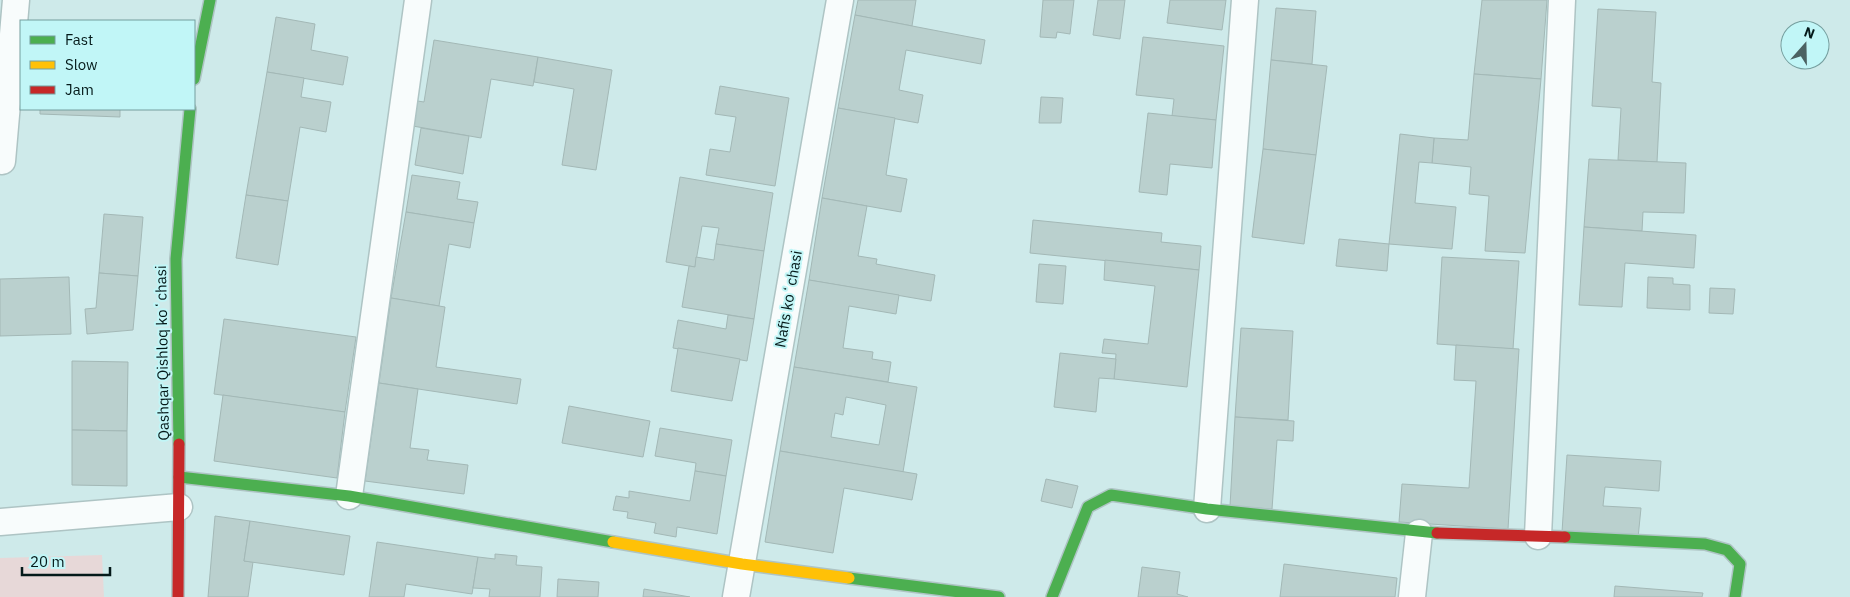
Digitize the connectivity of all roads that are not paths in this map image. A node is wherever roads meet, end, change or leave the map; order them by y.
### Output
1 (16, 0) edge
2 (210, 0) edge
3 (418, 0) edge
4 (840, 0) edge
5 (1245, 0) edge
6 (1562, 0) edge
7 (195, 74) edge
8 (190, 110) edge
9 (2, 161) dead end
10 (179, 476) junction
11 (349, 496) junction
12 (179, 507) junction
13 (1207, 509) junction
14 (0, 522) edge
15 (1419, 533) junction
16 (1538, 536) junction
17 (742, 564) junction
18 (178, 597) edge
19 (736, 597) edge
20 (999, 597) edge
21 (1052, 597) edge
22 (1412, 597) edge
23 (1735, 597) edge

1 - 9 street
2 - 7 street
3 - 11 street
4 - 17 street, Nafis koʻchasi
5 - 13 street
6 - 16 street
8 - 10 street, Qashqar Qishloq koʻchasi
10 - 11 street
10 - 12 street, Qashqar Qishloq koʻchasi
11 - 17 street
12 - 14 street
12 - 18 street, Qashqar Qishloq koʻchasi
13 - 15 street
13 - 21 street
15 - 16 street
15 - 22 street
16 - 23 street
17 - 19 street, Nafis koʻchasi
17 - 20 street

